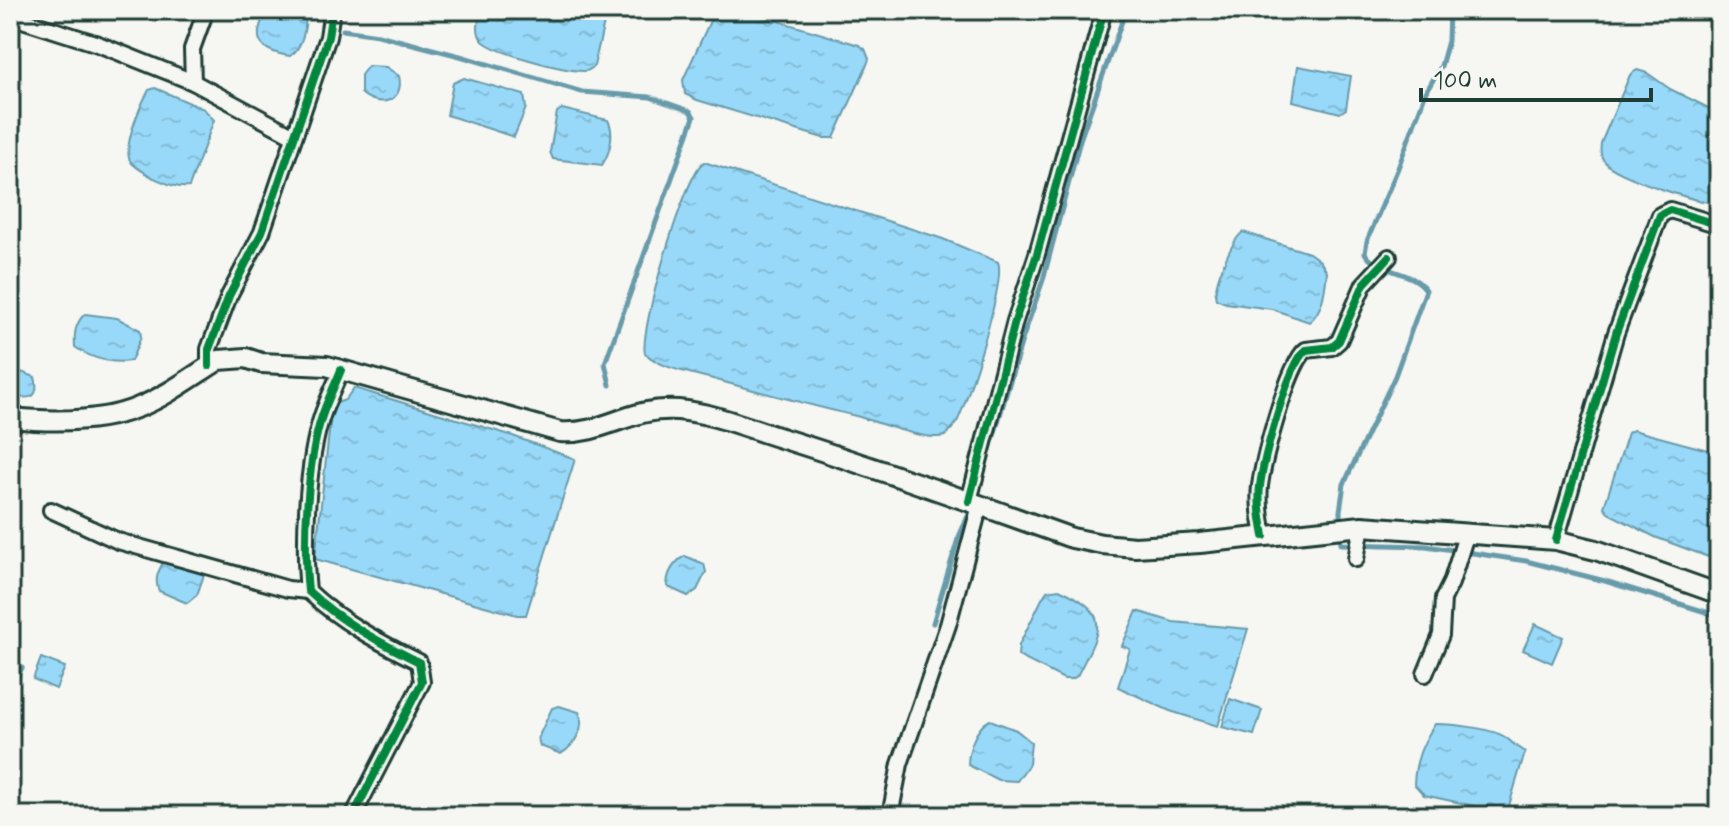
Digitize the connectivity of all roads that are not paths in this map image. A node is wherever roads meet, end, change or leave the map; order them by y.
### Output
1 (206, 10) edge
2 (332, 10) edge
3 (1104, 10) edge
4 (10, 16) edge
5 (193, 82) junction
6 (294, 136) junction
7 (1719, 225) edge
8 (1389, 257) dead end
9 (209, 366) junction
10 (341, 370) junction
11 (10, 418) edge
12 (974, 503) junction
13 (51, 510) dead end
14 (1264, 536) junction
15 (1466, 537) junction
16 (1556, 540) junction
17 (308, 591) junction
18 (1719, 594) edge
19 (1425, 674) dead end
20 (353, 816) edge
21 (890, 816) edge

1 - 5 street
2 - 6 street
3 - 12 street
4 - 5 street
5 - 6 street
6 - 9 street
7 - 16 street
8 - 14 street
9 - 10 main road
9 - 11 main road
10 - 12 main road
10 - 17 street
12 - 14 main road
12 - 21 street
13 - 17 street
14 - 15 main road
15 - 16 main road
15 - 19 street
16 - 18 main road
17 - 20 street

